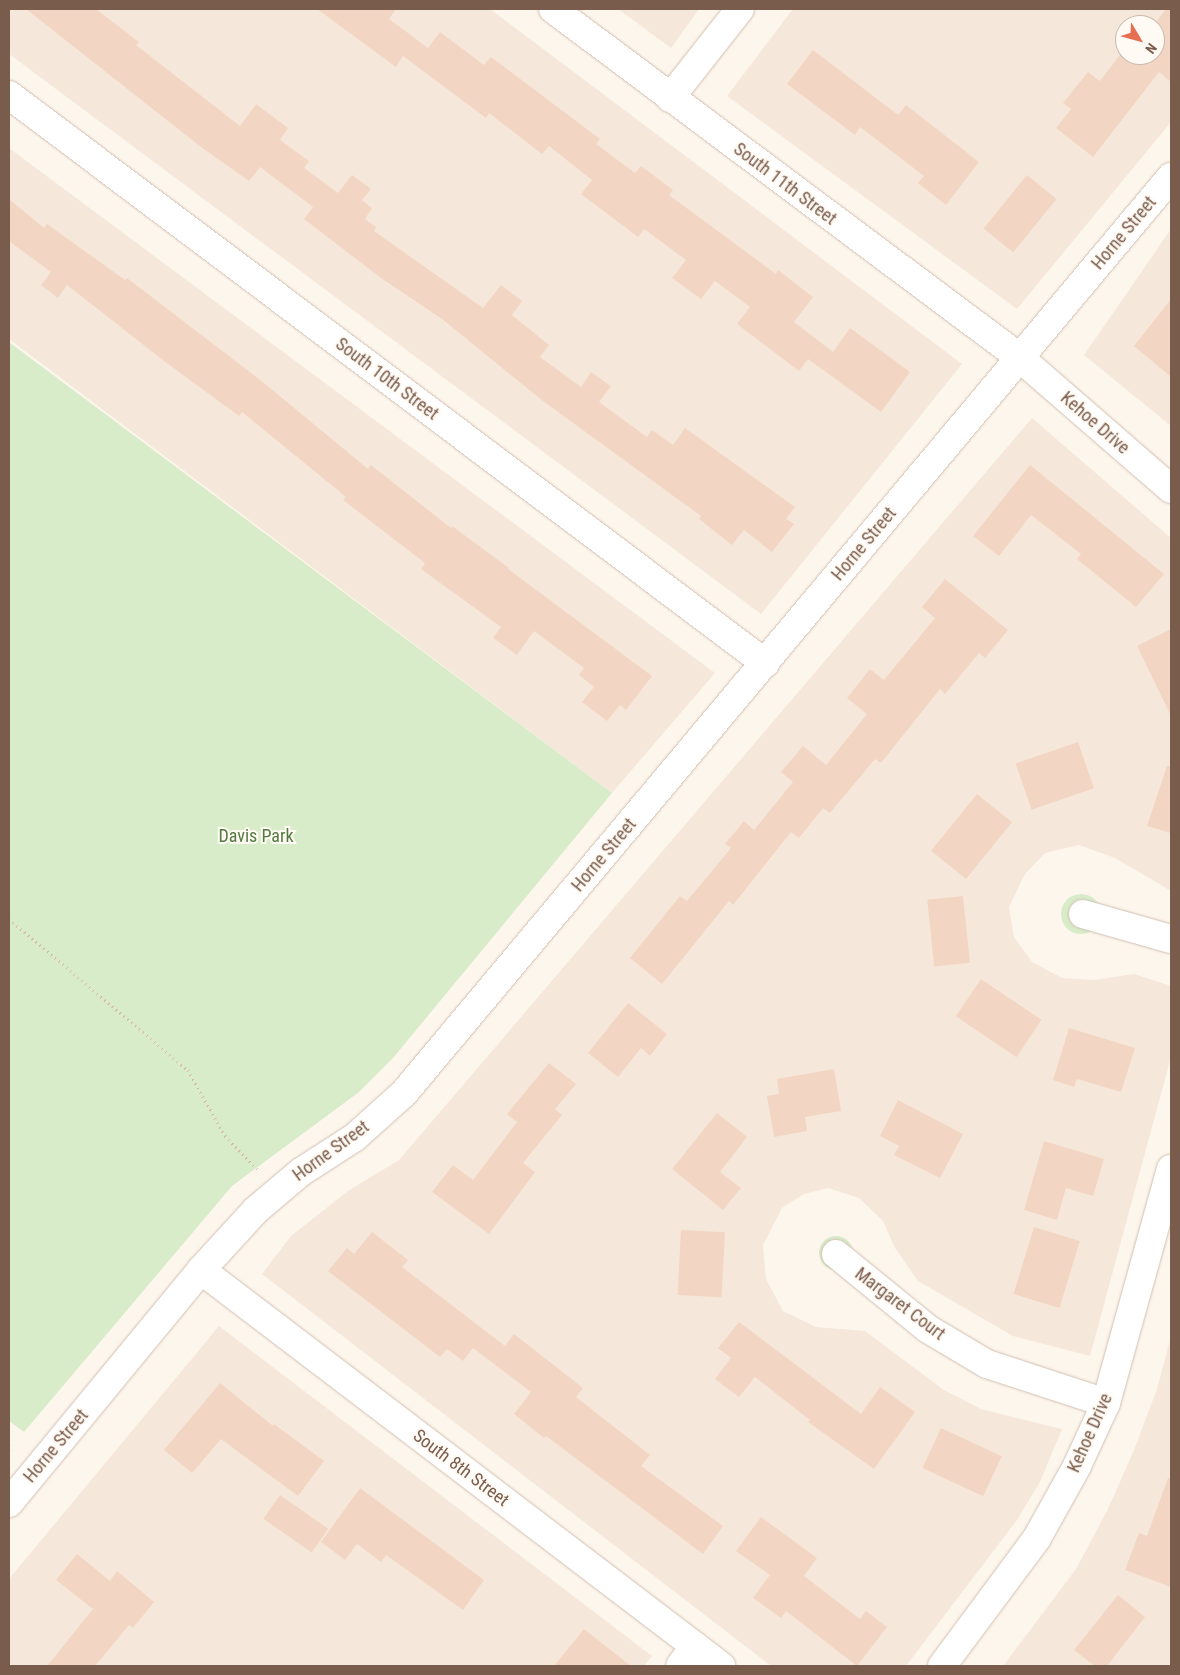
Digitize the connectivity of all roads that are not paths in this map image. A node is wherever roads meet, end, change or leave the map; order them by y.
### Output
1 (552, 9) edge
2 (740, 9) edge
3 (9, 95) edge
4 (670, 98) junction
5 (1171, 177) edge
6 (1019, 358) junction
7 (1171, 488) edge
8 (765, 663) junction
9 (1083, 914) dead end
10 (1171, 939) edge
11 (1171, 1169) edge
12 (836, 1254) dead end
13 (201, 1270) junction
14 (1106, 1403) junction
15 (9, 1503) edge
16 (688, 1656) edge
17 (721, 1666) edge
18 (942, 1666) edge

1 - 4 street, South 11th Street
2 - 4 street
3 - 8 street, South 10th Street
4 - 6 street, South 11th Street
5 - 6 street, Horne Street
6 - 7 street, Kehoe Drive
6 - 8 street, Horne Street
8 - 13 street, Horne Street
9 - 10 street
11 - 14 street, Kehoe Drive
12 - 14 street, Margaret Court
13 - 15 street, Horne Street
13 - 16 street, South 8th Street
14 - 18 street, Kehoe Drive
16 - 17 street, South 8th Street

